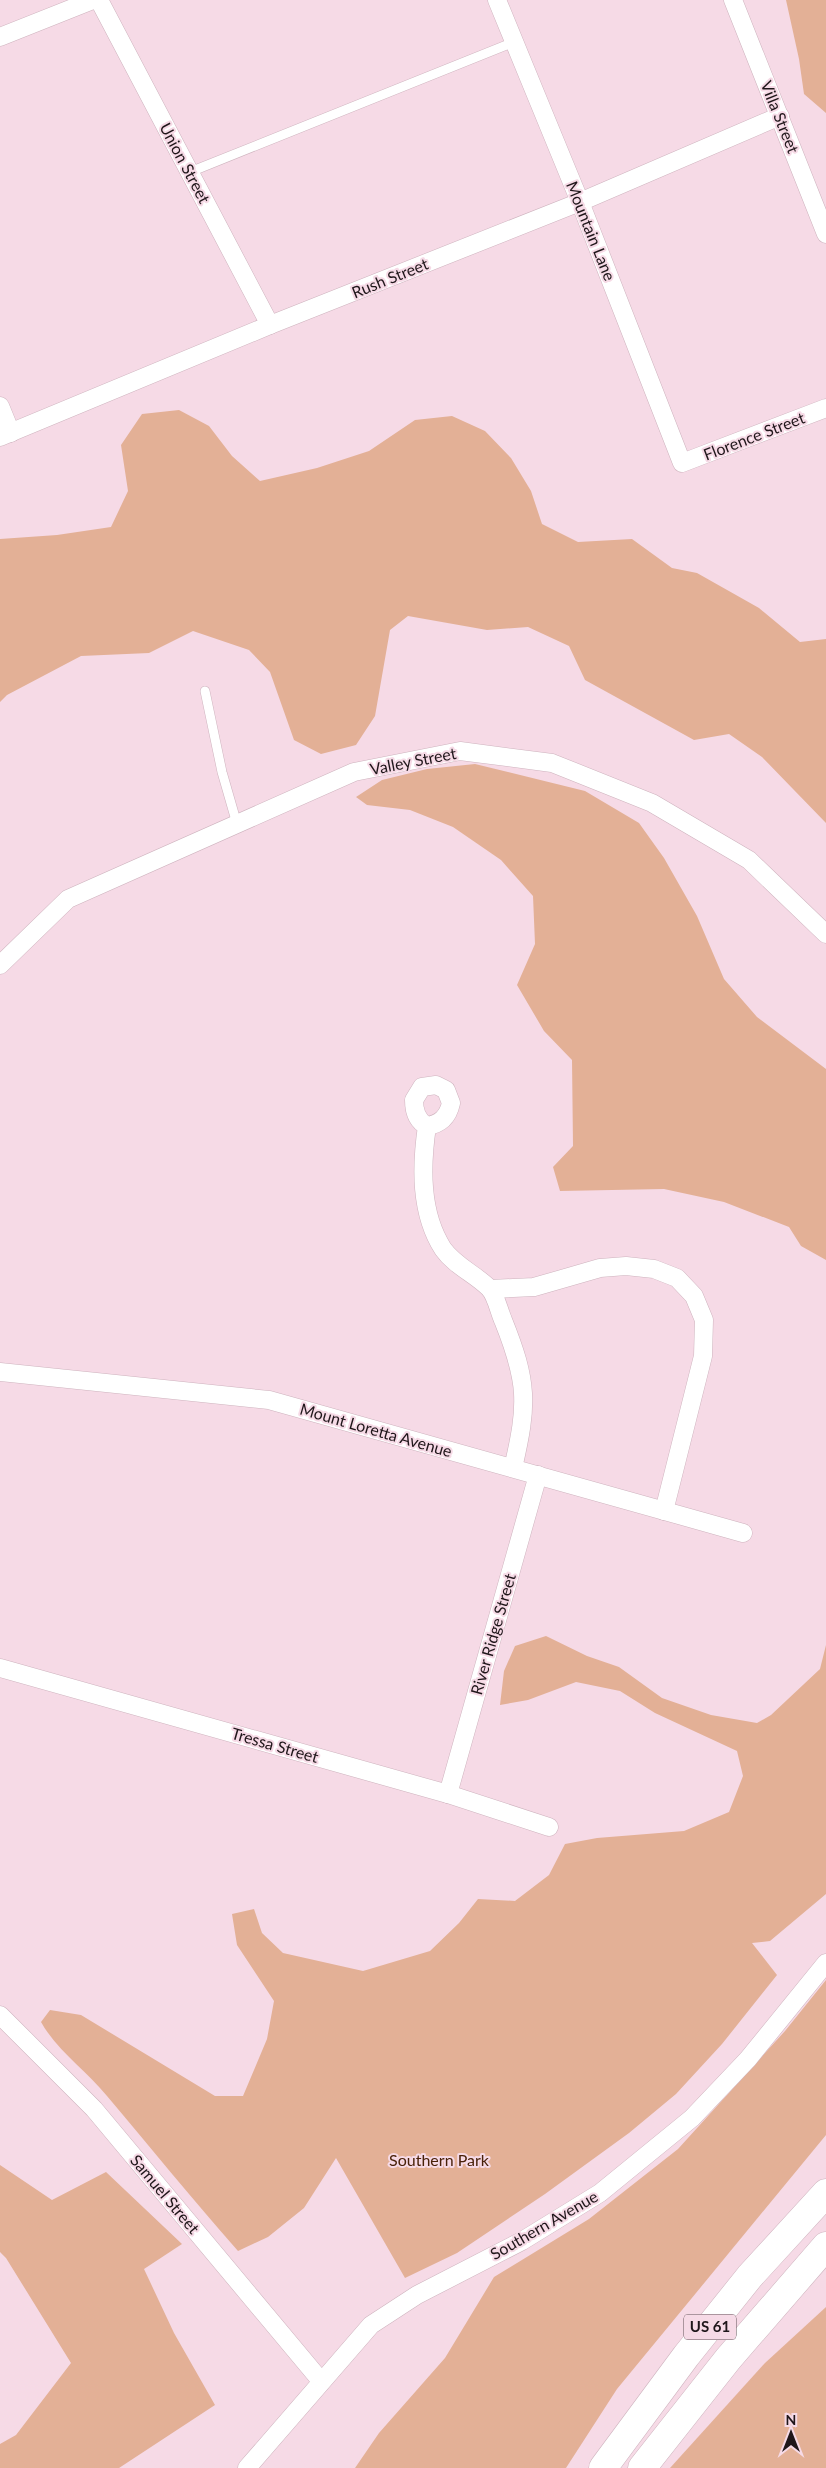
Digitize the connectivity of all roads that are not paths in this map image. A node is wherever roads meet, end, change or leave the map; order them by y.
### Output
1 (93, 0) edge
2 (99, 0) edge
3 (497, 0) edge
4 (733, 0) edge
5 (0, 37) edge
6 (514, 42) junction
7 (780, 116) junction
8 (190, 172) junction
9 (580, 202) junction
10 (826, 234) edge
11 (270, 325) junction
12 (0, 406) edge
13 (826, 408) edge
14 (5, 435) edge
15 (682, 463) joint
16 (205, 690) dead end
17 (237, 824) junction
18 (826, 934) edge
19 (0, 966) edge
20 (427, 1126) dead end
21 (491, 1289) junction
22 (0, 1372) edge
23 (513, 1468) junction
24 (538, 1475) junction
25 (664, 1511) junction
26 (743, 1534) dead end
27 (0, 1668) edge
28 (448, 1794) junction
29 (549, 1827) dead end
30 (826, 1963) edge
31 (0, 2015) edge
32 (826, 2174) edge
33 (826, 2193) edge
34 (826, 2246) edge
35 (826, 2271) edge
36 (750, 2276) junction
37 (728, 2359) junction
38 (321, 2381) junction
39 (247, 2468) edge
40 (602, 2468) edge
41 (642, 2468) edge

1 - 5 street
2 - 8 street, Union Street
3 - 6 street, Mountain Lane
4 - 7 street, Villa Street
6 - 8 lane
6 - 9 street, Mountain Lane
7 - 9 street, Rush Street
7 - 10 street, Villa Street
8 - 11 street, Union Street
9 - 11 street, Rush Street
9 - 15 street, Mountain Lane
11 - 14 street, Rush Street
12 - 14 street
13 - 15 street, Florence Street
16 - 17 lane
17 - 18 street, Valley Street
17 - 19 street, Valley Street
20 - 21 street
21 - 23 street
21 - 25 street
22 - 23 street, Mount Loretta Avenue
23 - 24 street, Mount Loretta Avenue
24 - 25 street, Mount Loretta Avenue
24 - 28 street, River Ridge Street
25 - 26 street, Mount Loretta Avenue
27 - 28 street, Tressa Street
28 - 29 street, Tressa Street
30 - 38 street, Southern Avenue
31 - 38 street, Samuel Street
32 - 36 highway
33 - 36 highway, US 61
34 - 37 highway, US 61
35 - 37 highway
36 - 40 highway, US 61
37 - 41 highway, US 61
38 - 39 street, Southern Avenue

